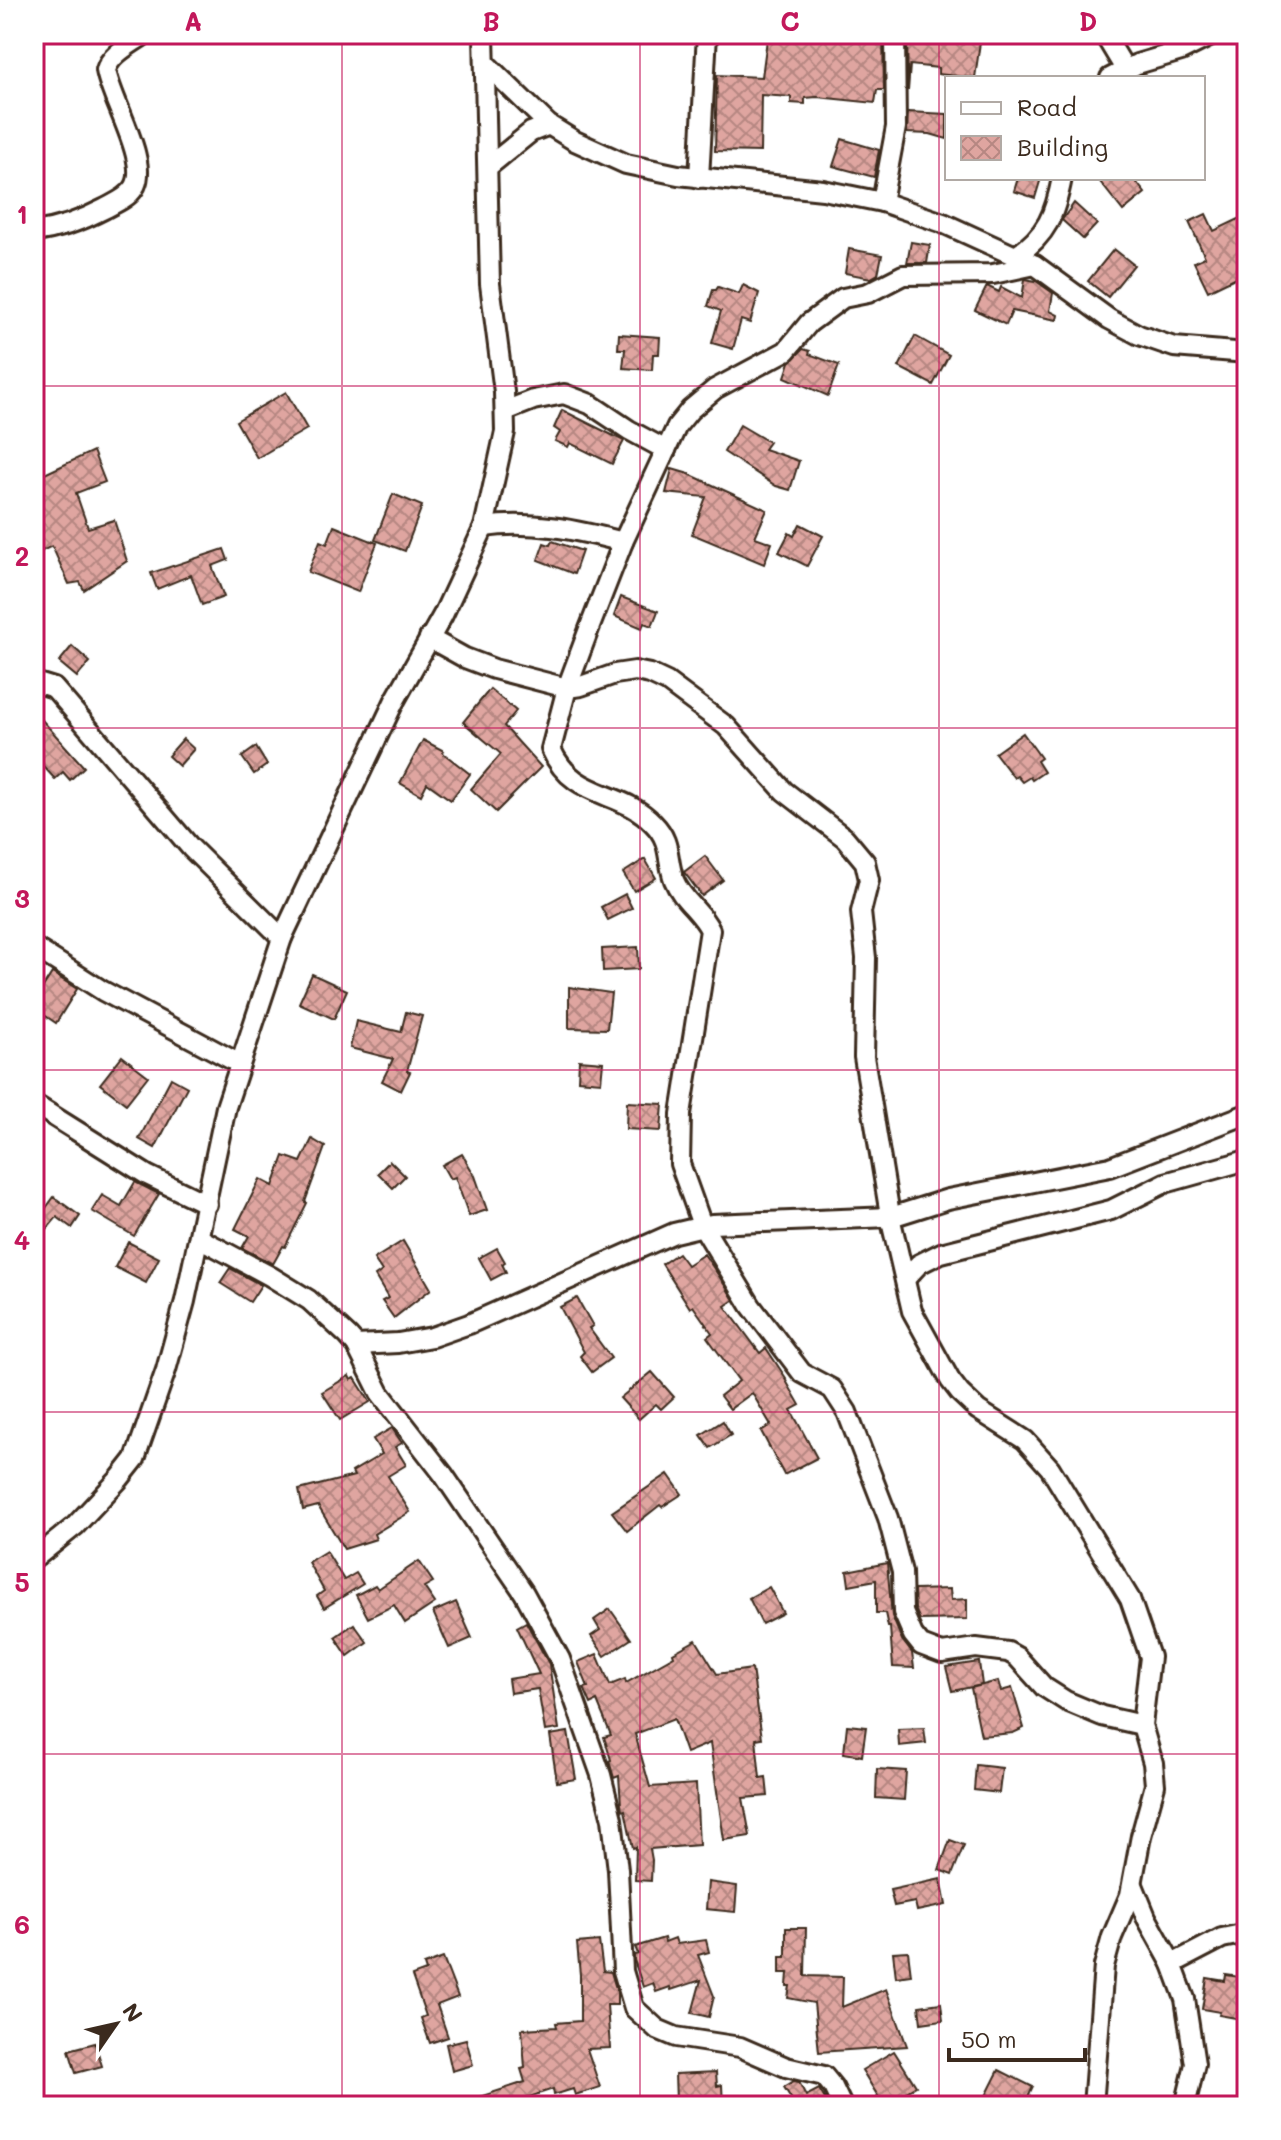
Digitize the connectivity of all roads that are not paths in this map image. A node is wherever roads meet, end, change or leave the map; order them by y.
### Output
1 (145, 34) edge
2 (484, 34) edge
3 (707, 34) edge
4 (895, 34) edge
5 (1104, 34) edge
6 (1215, 34) edge
7 (485, 63) junction
8 (1117, 73) edge
9 (549, 125) junction
10 (489, 166) junction
11 (699, 178) junction
12 (1062, 180) edge
13 (882, 202) junction
14 (34, 232) edge
15 (1016, 256) junction
16 (1035, 265) junction
17 (1247, 353) edge
18 (505, 411) junction
19 (666, 450) junction
20 (484, 527) junction
21 (623, 542) junction
22 (429, 638) junction
23 (34, 687) edge
24 (567, 688) junction
25 (282, 938) junction
26 (34, 947) edge
27 (240, 1064) junction
28 (34, 1104) edge
29 (1247, 1114) edge
30 (1247, 1160) edge
31 (207, 1204) junction
32 (891, 1217) junction
33 (702, 1225) junction
34 (199, 1238) junction
35 (905, 1279) junction
36 (356, 1345) junction
37 (34, 1559) edge
38 (1142, 1725) junction
39 (1133, 1885) junction
40 (1247, 1933) edge
41 (1172, 1964) junction
42 (842, 2106) edge
43 (1093, 2106) edge
44 (1185, 2106) edge

1 - 14 street
2 - 7 street
3 - 11 street
4 - 13 street
5 - 8 street
6 - 8 street
7 - 9 street
7 - 10 street
9 - 10 street
9 - 11 street
10 - 18 street
11 - 13 street
12 - 15 street
13 - 15 street
15 - 16 street
16 - 17 street
16 - 19 street
18 - 19 street
18 - 20 street
19 - 21 street
20 - 21 street
20 - 22 street
21 - 24 street
22 - 24 street
22 - 25 street
23 - 25 street
24 - 32 street
24 - 33 street
25 - 27 street
26 - 27 street
27 - 31 street
28 - 31 street
29 - 32 street
30 - 35 street
31 - 34 street
32 - 33 street
32 - 35 street
33 - 36 street
33 - 38 street
34 - 36 street
34 - 37 street
35 - 38 street
36 - 42 street
38 - 39 street
39 - 41 street
39 - 43 street
40 - 41 street
41 - 44 street

